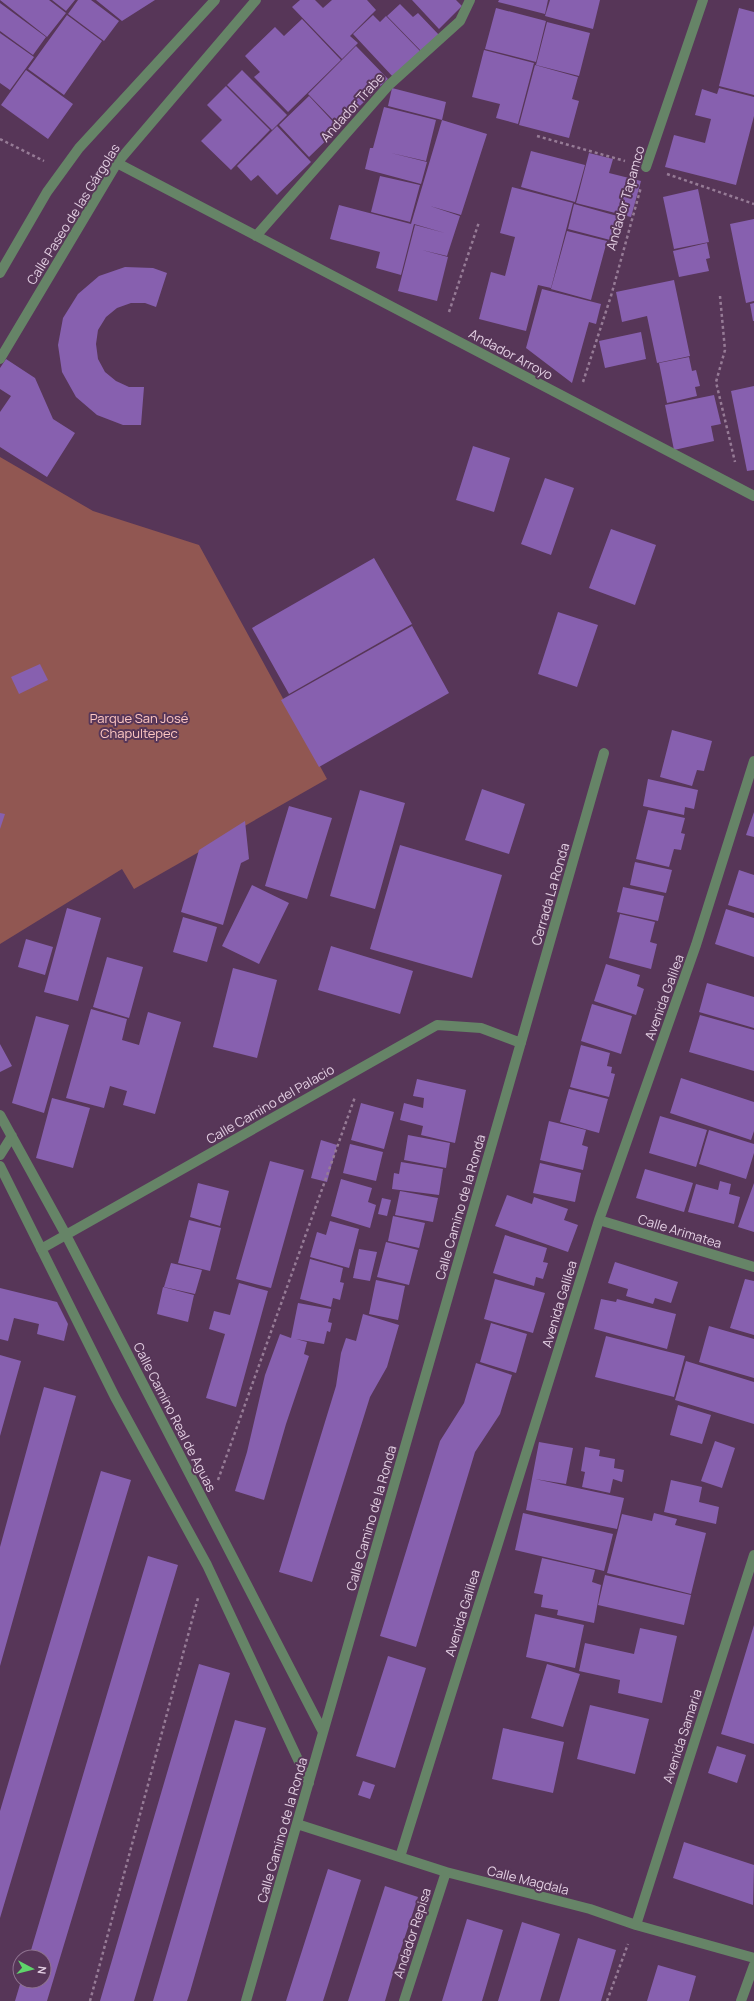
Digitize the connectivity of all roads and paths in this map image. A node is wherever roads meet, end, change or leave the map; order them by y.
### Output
1 (215, 0) edge
2 (256, 0) edge
3 (470, 0) edge
4 (702, 0) edge
5 (0, 139) edge
6 (117, 162) junction
7 (646, 167) joint
8 (63, 170) junction
9 (479, 222) dead end
10 (256, 236) junction
11 (0, 274) edge
12 (720, 296) dead end
13 (442, 333) junction
14 (0, 359) edge
15 (576, 403) junction
16 (742, 490) junction
17 (754, 496) edge
18 (604, 753) dead end
19 (754, 762) edge
20 (521, 1043) junction
21 (0, 1115) edge
22 (12, 1136) junction
23 (0, 1155) edge
24 (0, 1166) edge
25 (599, 1220) junction
26 (66, 1235) junction
27 (41, 1249) junction
28 (754, 1267) edge
29 (754, 1555) edge
30 (323, 1732) junction
31 (309, 1783) junction
32 (297, 1824) junction
33 (400, 1857) junction
34 (446, 1872) junction
35 (636, 1925) junction
36 (754, 1958) edge
37 (754, 1966) edge
38 (246, 2001) edge
39 (404, 2001) edge
40 (607, 2001) edge
41 (741, 2001) edge

1 - 8 street, Calle Paseo de las Gárgolas
2 - 6 street, Calle Paseo de las Gárgolas
3 - 10 street, Andador Trabe
4 - 7 street, Andador Tapamco
5 - 8 path
6 - 10 street, Andador Arroyo
6 - 14 street, Calle Paseo de las Gárgolas
7 - 15 path, Andador Tapamco
8 - 11 street, Calle Paseo de las Gárgolas
9 - 13 path
10 - 13 street, Andador Arroyo
12 - 16 path
13 - 15 street, Andador Arroyo
15 - 16 street, Andador Arroyo
16 - 17 street, Andador Arroyo
18 - 20 street, Cerrada La Ronda
19 - 25 street, Avenida Galilea
20 - 26 street, Calle Camino del Palacio
20 - 30 street, Calle Camino de la Ronda
21 - 22 street, Calle Camino Real de Aguas
22 - 23 street
22 - 26 street, Calle Camino Real de Aguas
24 - 27 street
25 - 28 street, Calle Arimatea
25 - 33 street, Avenida Galilea
26 - 27 street, Calle Camino del Palacio
26 - 30 street, Calle Camino Real de Aguas
27 - 31 street
29 - 35 street, Avenida Samaria
30 - 31 street, Calle Camino de la Ronda
31 - 32 street, Calle Camino de la Ronda
32 - 33 street, Calle Magdala
32 - 38 street, Calle Camino de la Ronda
33 - 34 street, Calle Magdala
34 - 35 street, Calle Magdala
34 - 39 street, Andador Repisa
35 - 36 street, Calle Magdala
35 - 40 path
37 - 41 street

